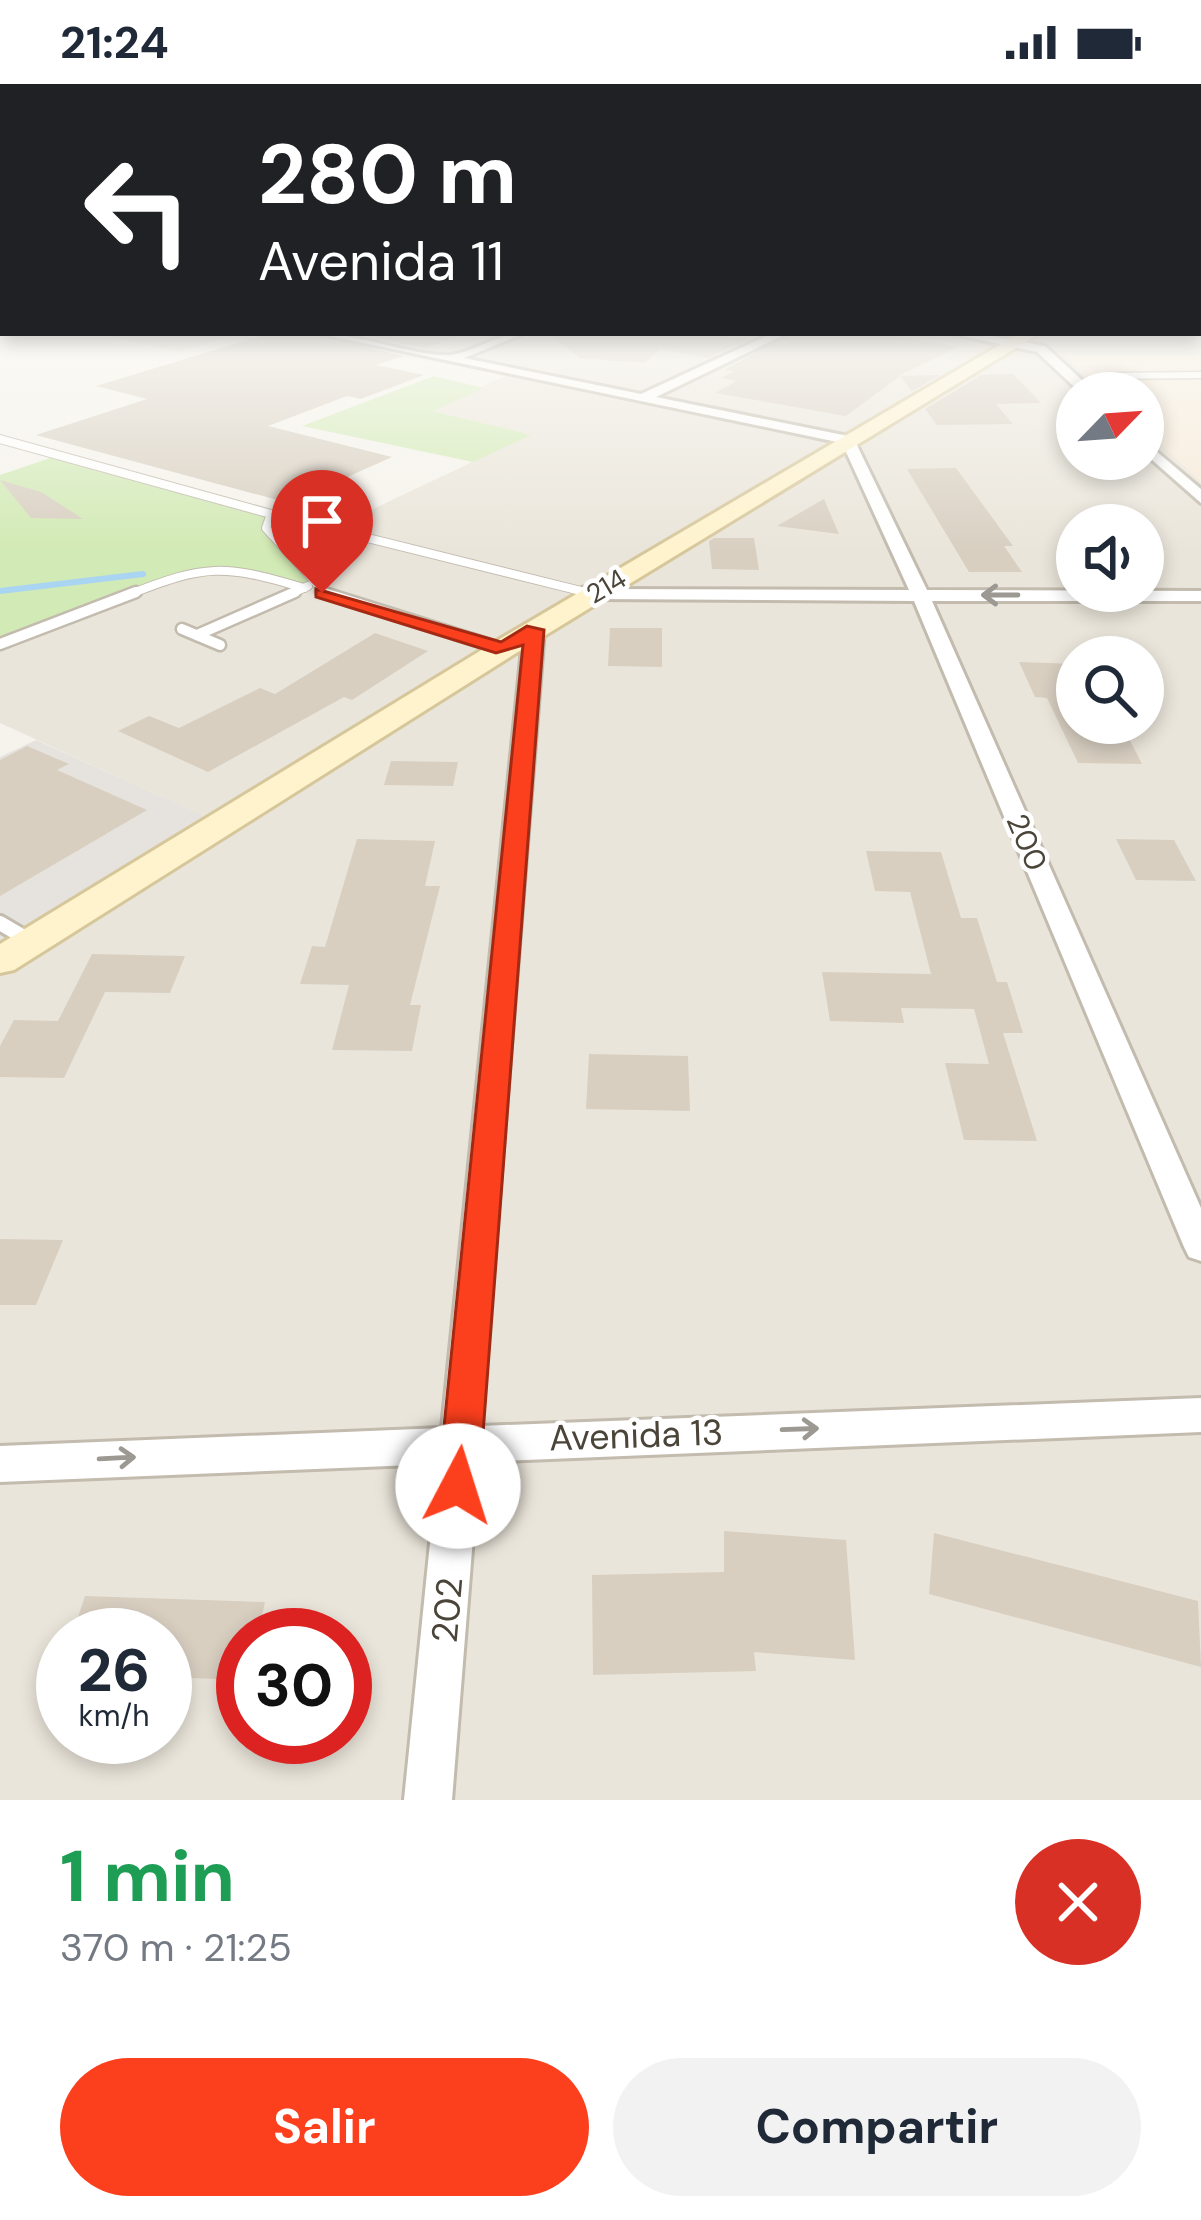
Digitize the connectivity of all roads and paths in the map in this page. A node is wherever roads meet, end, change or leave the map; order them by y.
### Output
1 (615, 392) edge
2 (657, 392) edge
3 (932, 392) edge
4 (644, 398) junction
5 (0, 439) edge
6 (848, 440) junction
7 (1164, 464) edge
8 (1201, 498) edge
9 (272, 514) junction
10 (308, 586) junction
11 (593, 594) junction
12 (920, 594) junction
13 (1201, 596) edge
14 (182, 628) dead end
15 (534, 630) junction
16 (197, 635) junction
17 (0, 644) edge
18 (220, 645) dead end
19 (503, 649) junction
20 (0, 922) edge
21 (32, 942) junction
22 (0, 962) edge
23 (1201, 1247) edge
24 (1201, 1415) edge
25 (463, 1441) junction
26 (0, 1464) edge
27 (428, 1800) edge

1 - 4 street
2 - 4 street
3 - 6 street, 214
4 - 6 street
5 - 9 lane
6 - 11 street, 214
6 - 12 street, 200
7 - 8 street
9 - 10 lane
9 - 11 lane
10 - 16 lane
10 - 17 lane
10 - 19 lane
11 - 12 street
11 - 15 street, 214
13 -> 12 street
12 - 23 street, 200
14 - 16 lane
15 - 19 street, 214
15 - 25 street, 202
16 - 18 lane
19 - 21 street, 214
20 - 21 lane
21 - 22 street, 214
25 -> 24 street, Avenida 13
26 -> 25 street, Avenida 13
25 - 27 street, 202

